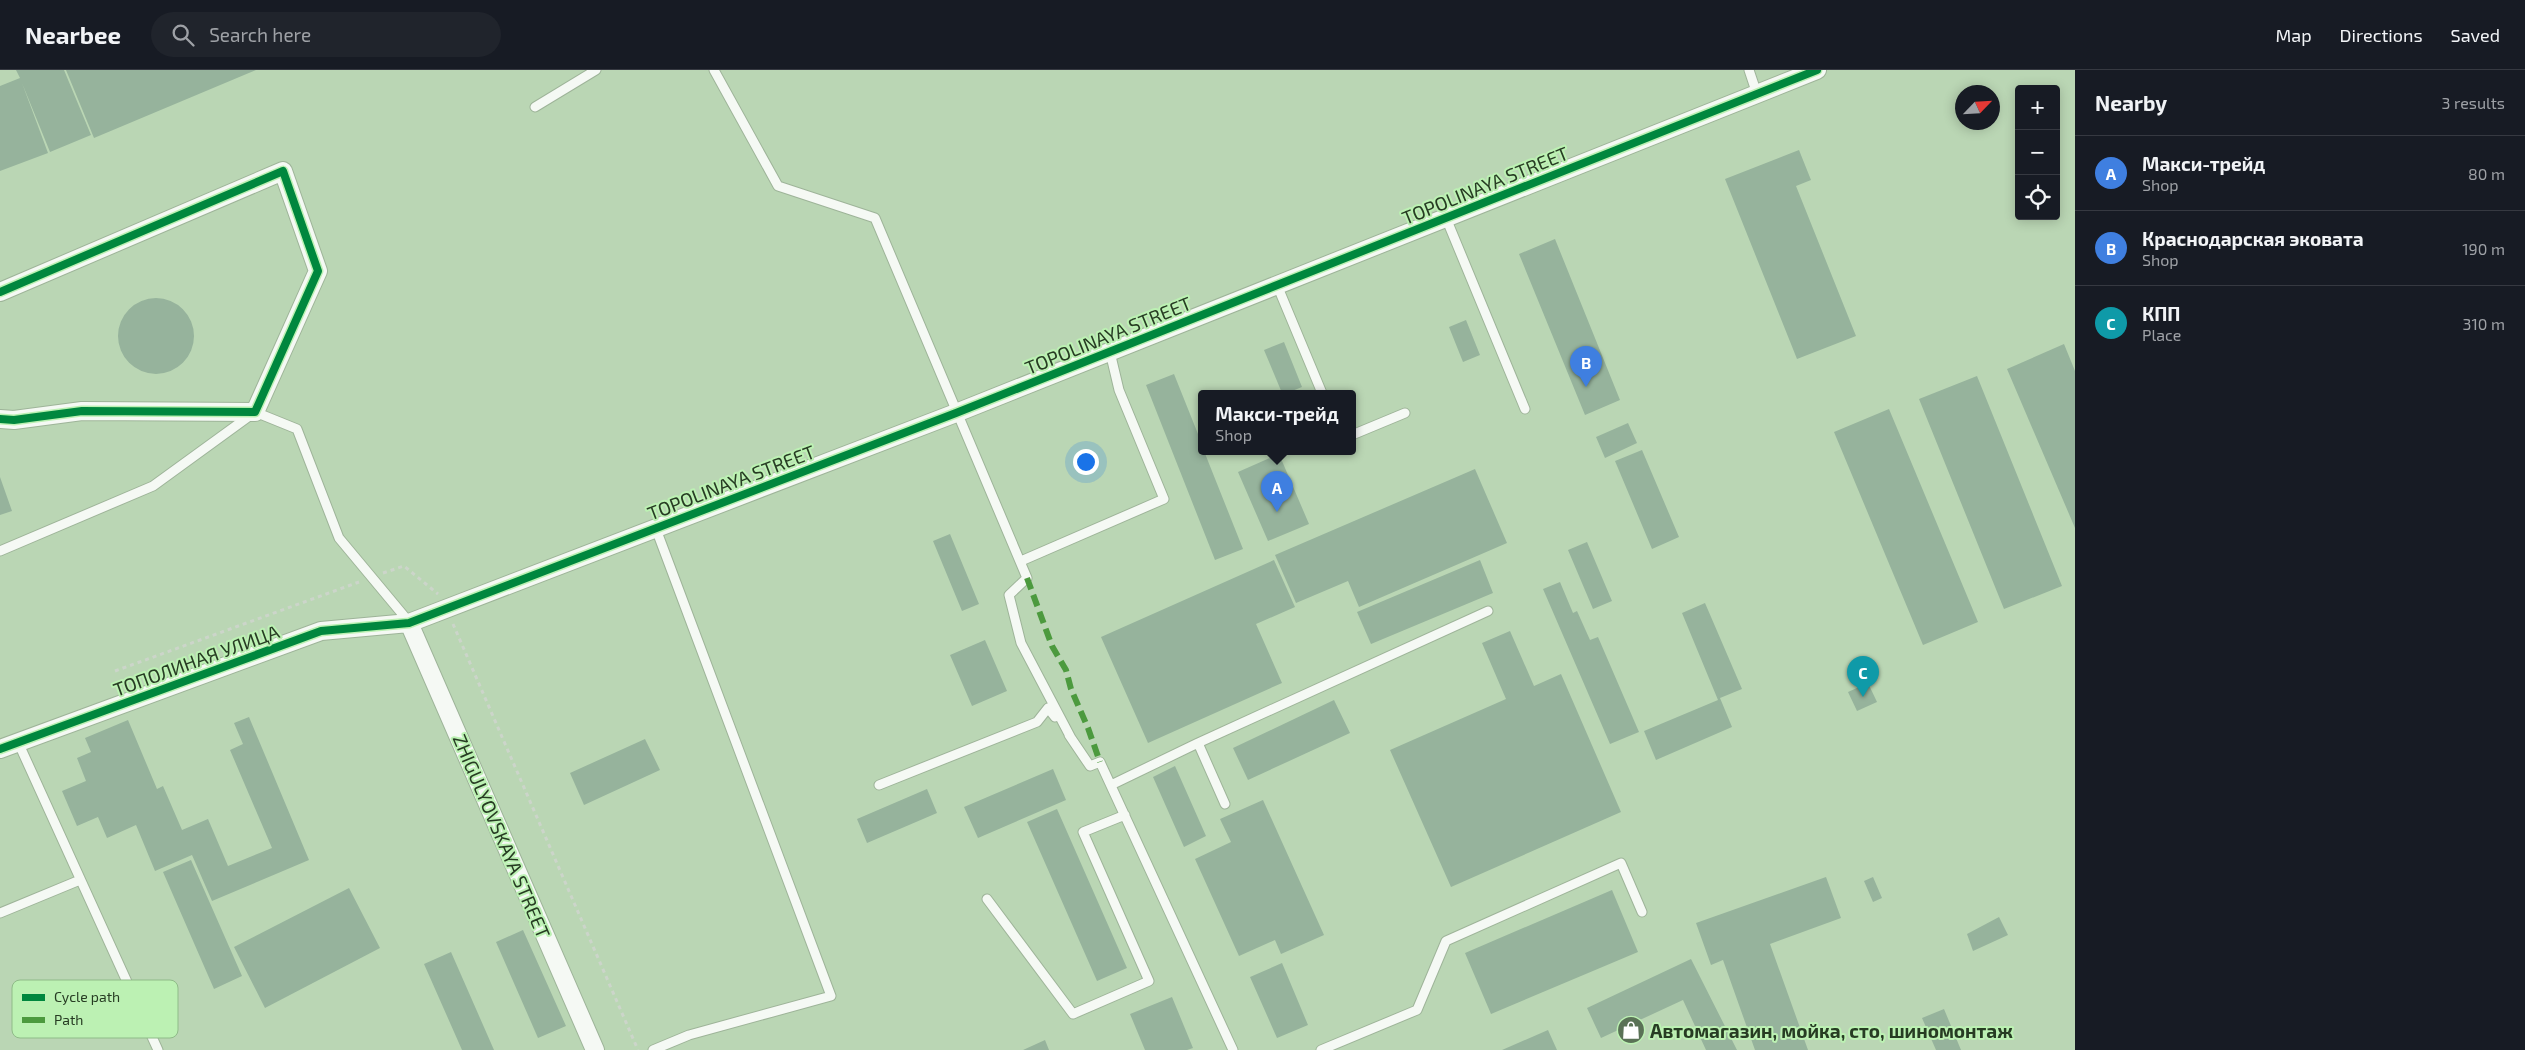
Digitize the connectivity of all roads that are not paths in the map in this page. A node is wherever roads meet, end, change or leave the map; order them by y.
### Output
1 (596, 70) edge
2 (714, 70) edge
3 (1749, 70) edge
4 (1817, 70) edge
5 (1757, 94) junction
6 (535, 107) dead end
7 (1446, 218) junction
8 (1277, 285) junction
9 (0, 292) edge
10 (1110, 352) junction
11 (1321, 390) edge
12 (1525, 409) dead end
13 (254, 412) junction
14 (956, 413) junction
15 (1405, 413) dead end
16 (0, 419) edge
17 (1356, 433) edge
18 (656, 528) junction
19 (0, 550) edge
20 (1021, 561) junction
21 (1488, 611) dead end
22 (409, 622) junction
23 (1072, 738) junction
24 (18, 742) junction
25 (1198, 743) junction
26 (0, 749) edge
27 (879, 785) dead end
28 (1111, 785) junction
29 (1225, 804) dead end
30 (1125, 815) junction
31 (80, 880) junction
32 (987, 898) dead end
33 (1642, 912) dead end
34 (0, 913) edge
35 (126, 980) edge
36 (152, 1038) edge
37 (158, 1050) edge
38 (595, 1050) edge
39 (653, 1050) edge
40 (1233, 1050) edge
41 (1321, 1050) edge

1 - 6 lane
2 - 14 lane
3 - 5 lane
4 - 5 street, TOPOLINAYA STREET
5 - 7 street, TOPOLINAYA STREET
7 - 8 street, TOPOLINAYA STREET
7 - 12 lane
8 - 10 street, TOPOLINAYA STREET
8 - 11 lane
9 - 13 street
10 - 14 street, TOPOLINAYA STREET
10 - 20 lane
13 - 16 street
13 - 19 lane
13 - 22 lane
14 - 18 street, TOPOLINAYA STREET
14 - 20 lane
15 - 17 lane
18 - 22 street, TOPOLINAYA STREET
18 - 39 lane
20 - 23 lane
21 - 25 lane
22 - 24 street, ТОПОЛИНАЯ УЛИЦА
22 - 38 street, ZHIGULYOVSKAYA STREET
23 - 27 lane
23 - 28 lane
24 - 26 street, ТОПОЛИНАЯ УЛИЦА
24 - 31 lane
25 - 28 lane
25 - 29 lane
28 - 30 lane
30 - 32 lane
30 - 40 lane
31 - 34 lane
31 - 35 lane
33 - 41 lane
36 - 37 lane

